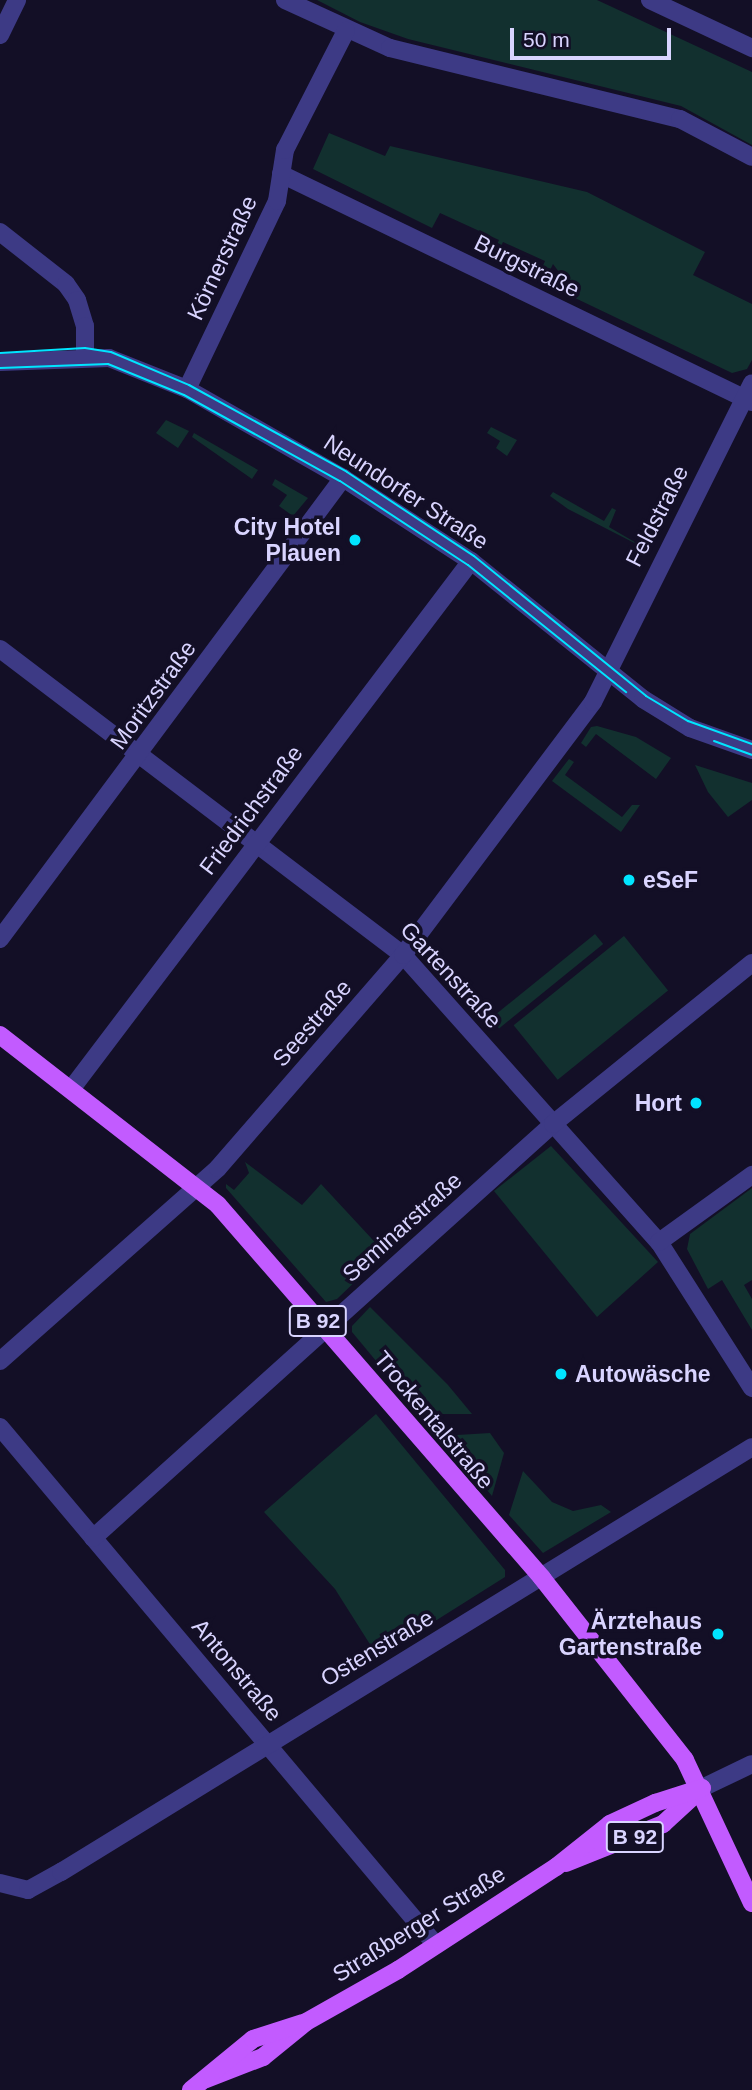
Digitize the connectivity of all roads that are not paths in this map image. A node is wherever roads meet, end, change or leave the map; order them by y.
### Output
1 (17, 0) edge
2 (285, 0) edge
3 (650, 0) edge
4 (346, 31) junction
5 (0, 35) edge
6 (752, 48) edge
7 (752, 157) edge
8 (281, 173) junction
9 (0, 232) edge
10 (85, 356) junction
11 (0, 362) edge
12 (187, 389) junction
13 (750, 394) edge
14 (342, 478) junction
15 (471, 561) junction
16 (0, 649) edge
17 (608, 671) junction
18 (752, 750) edge
19 (140, 754) junction
20 (258, 842) junction
21 (0, 939) edge
22 (403, 955) junction
23 (752, 962) edge
24 (0, 1035) edge
25 (72, 1088) junction
26 (553, 1124) junction
27 (752, 1175) edge
28 (197, 1185) junction
29 (659, 1242) junction
30 (325, 1329) junction
31 (0, 1361) edge
32 (752, 1388) edge
33 (0, 1427) edge
34 (752, 1447) edge
35 (93, 1538) junction
36 (542, 1578) junction
37 (266, 1743) junction
38 (752, 1764) edge
39 (702, 1788) junction
40 (0, 1883) edge
41 (752, 1903) edge
42 (436, 1945) junction
43 (198, 2085) edge

1 - 5 street
2 - 4 street
3 - 6 street
4 - 7 street
4 - 8 street, Körnerstraße
8 - 12 street, Körnerstraße
8 - 13 street, Burgstraße
9 - 10 street
10 - 11 street, Neundorfer Straße
10 - 12 street, Neundorfer Straße
12 - 14 street, Neundorfer Straße
13 - 17 street, Feldstraße
14 - 15 street, Neundorfer Straße
14 - 19 street, Moritzstraße
15 - 17 street, Neundorfer Straße
15 - 20 street, Friedrichstraße
16 - 19 street, Gartenstraße
17 - 18 street, Neundorfer Straße
17 - 22 street, Seestraße
19 - 20 street, Gartenstraße
19 - 21 street, Moritzstraße
20 - 22 street, Gartenstraße
20 - 25 street, Friedrichstraße
22 - 26 street, Gartenstraße
22 - 28 street, Seestraße
23 - 26 street, Seminarstraße
24 - 25 main road, Trockentalstraße / B 92
25 - 28 main road, Trockentalstraße / B 92
26 - 29 street, Gartenstraße
26 - 30 street, Seminarstraße
27 - 29 street
28 - 30 main road, Trockentalstraße / B 92
28 - 31 street, Seestraße
29 - 32 street, Gartenstraße
30 - 35 street, Seminarstraße
30 - 36 main road, Trockentalstraße / B 92
33 - 35 street, Antonstraße
34 - 36 street, Ostenstraße
35 - 37 street, Antonstraße
36 - 37 street, Ostenstraße
36 - 39 main road, Trockentalstraße / B 92
37 - 40 street, Ostenstraße
37 - 42 street, Antonstraße
38 - 39 street, Straßberger Straße
39 - 41 main road, Trockentalstraße / B 92
39 - 42 main road, Straßberger Straße / B 92
42 - 43 main road, Straßberger Straße / B 92

